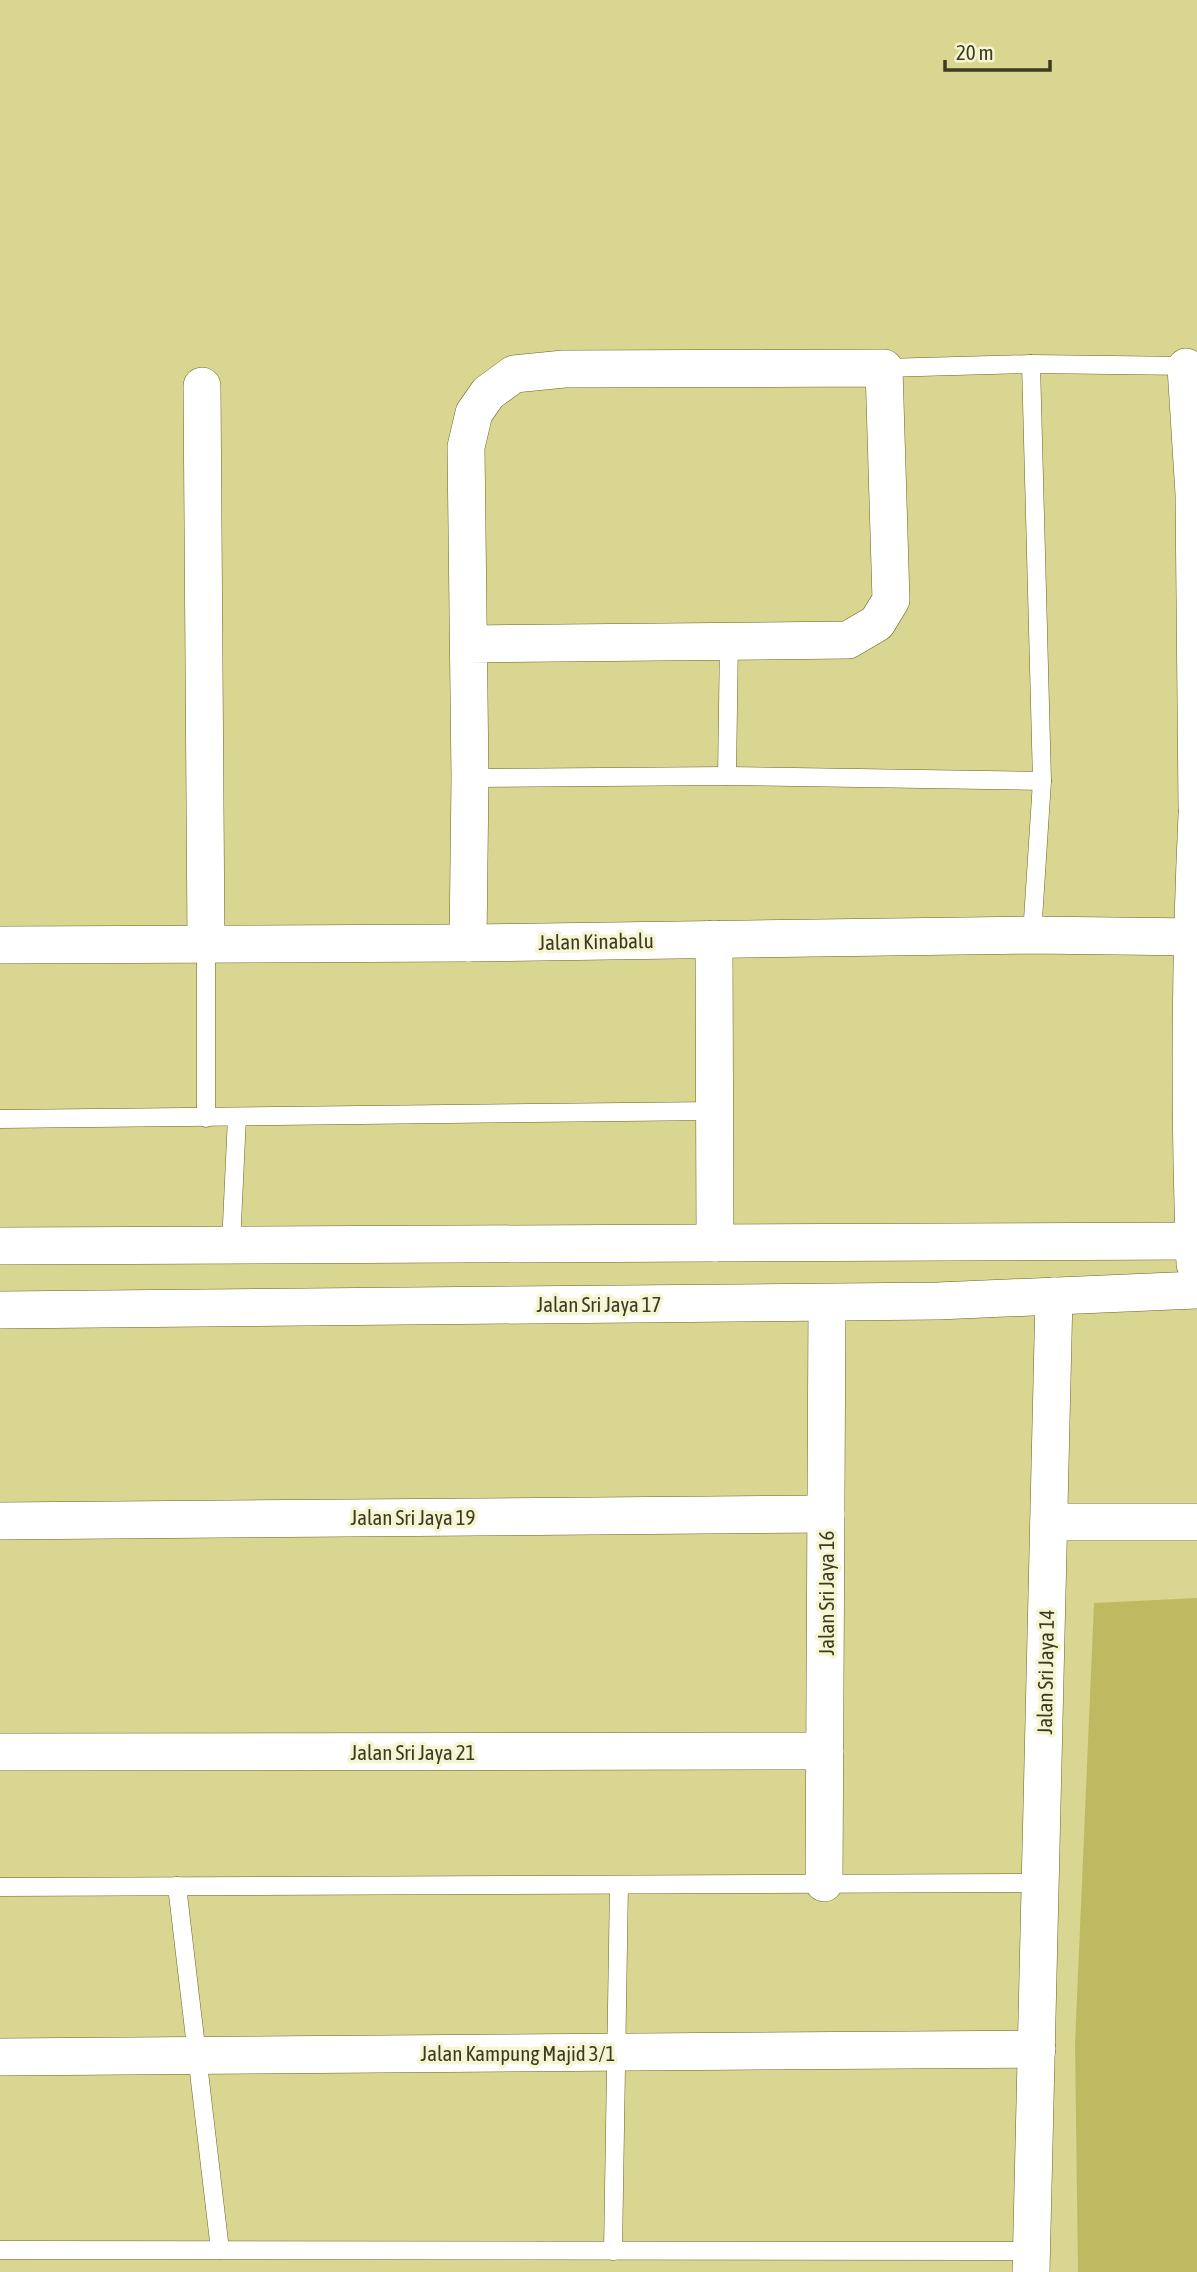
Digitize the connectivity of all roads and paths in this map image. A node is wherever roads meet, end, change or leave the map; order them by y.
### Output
1 (1031, 364) junction
2 (1191, 366) edge
3 (884, 368) junction
4 (202, 386) dead end
5 (729, 639) junction
6 (470, 643) junction
7 (727, 776) junction
8 (470, 778) junction
9 (1042, 780) junction
10 (1197, 807) edge
11 (1197, 815) edge
12 (1032, 935) junction
13 (1194, 937) edge
14 (714, 939) junction
15 (206, 942) junction
16 (468, 943) junction
17 (0, 945) edge
18 (1194, 1095) edge
19 (715, 1111) junction
20 (237, 1117) junction
21 (206, 1118) junction
22 (0, 1119) edge
23 (1195, 1241) edge
24 (715, 1243) junction
25 (231, 1245) junction
26 (0, 1246) edge
27 (1196, 1290) edge
28 (1054, 1296) junction
29 (827, 1303) junction
30 (0, 1310) edge
31 (826, 1514) junction
32 (0, 1521) edge
33 (1049, 1522) junction
34 (1197, 1522) edge
35 (825, 1751) junction
36 (0, 1752) edge
37 (1040, 1883) junction
38 (824, 1884) junction
39 (619, 1885) junction
40 (177, 1886) junction
41 (0, 1887) edge
42 (1037, 2049) junction
43 (615, 2053) junction
44 (197, 2056) junction
45 (0, 2057) edge
46 (0, 2250) edge
47 (220, 2250) junction
48 (612, 2251) junction
49 (1031, 2262) edge

1 - 2 lane
1 - 3 lane
1 - 9 lane
2 - 10 street
3 - 5 street
3 - 6 street
4 - 15 street
5 - 6 street
5 - 7 lane
6 - 8 street
7 - 8 lane
7 - 9 lane
8 - 16 street
9 - 12 lane
11 - 13 street
12 - 13 street, Jalan Kinabalu
12 - 14 street, Jalan Kinabalu
13 - 18 street
14 - 16 street, Jalan Kinabalu
14 - 19 street
15 - 16 street, Jalan Kinabalu
15 - 17 street, Jalan Kinabalu
15 - 21 lane
18 - 23 street
19 - 20 lane
19 - 24 street
20 - 21 lane
20 - 25 lane
21 - 22 lane
23 - 24 street
23 - 27 street
24 - 25 street
25 - 26 street
27 - 28 street, Jalan Sri Jaya 17
28 - 29 street, Jalan Sri Jaya 17
28 - 33 street, Jalan Sri Jaya 14
29 - 30 street, Jalan Sri Jaya 17
29 - 31 street, Jalan Sri Jaya 16
31 - 32 street, Jalan Sri Jaya 19
31 - 35 street, Jalan Sri Jaya 16
33 - 34 street
33 - 37 street, Jalan Sri Jaya 14
35 - 36 street, Jalan Sri Jaya 21
35 - 38 street, Jalan Sri Jaya 16
37 - 38 lane
37 - 42 street, Jalan Sri Jaya 14
38 - 39 lane
39 - 40 lane
39 - 43 lane
40 - 41 lane
40 - 44 lane
42 - 43 street, Jalan Kampung Majid 3/1
42 - 49 street, Jalan Sri Jaya 14
43 - 44 street, Jalan Kampung Majid 3/1
43 - 48 lane
44 - 45 street, Jalan Kampung Majid 3/1
44 - 47 lane
46 - 47 lane
47 - 48 lane
48 - 49 lane

